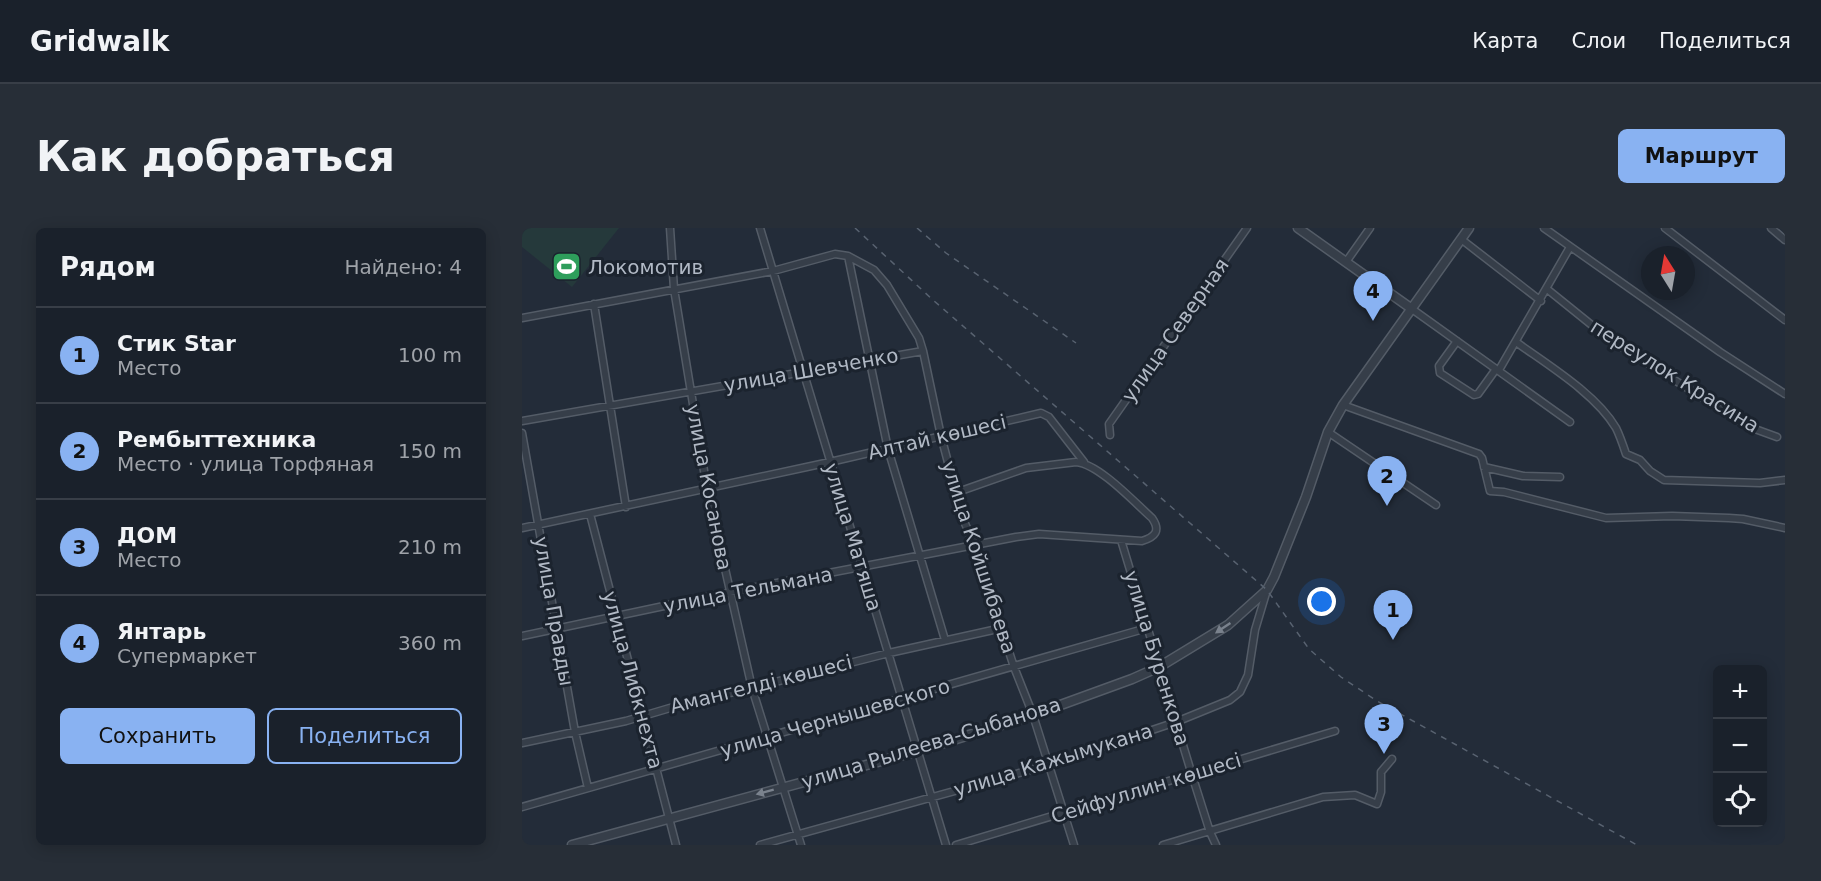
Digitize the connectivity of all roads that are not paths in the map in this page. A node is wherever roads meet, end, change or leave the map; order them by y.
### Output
1 (670, 228) edge
2 (760, 228) edge
3 (1247, 228) edge
4 (1298, 228) edge
5 (1370, 228) edge
6 (1544, 228) edge
7 (1665, 228) edge
8 (1771, 228) edge
9 (1463, 232) edge
10 (1785, 240) edge
11 (1570, 247) junction
12 (848, 256) junction
13 (1346, 262) junction
14 (773, 271) junction
15 (674, 289) junction
16 (1547, 289) junction
17 (1540, 301) junction
18 (594, 304) junction
19 (1412, 309) junction
20 (522, 318) edge
21 (1785, 320) edge
22 (1457, 341) junction
23 (1516, 342) junction
24 (923, 351) junction
25 (870, 361) junction
26 (1497, 369) junction
27 (803, 371) junction
28 (690, 391) junction
29 (1785, 394) edge
30 (609, 404) junction
31 (1343, 405) junction
32 (522, 421) edge
33 (1570, 422) dead end
34 (1328, 432) junction
35 (522, 433) edge
36 (1110, 435) dead end
37 (941, 436) junction
38 (1777, 437) dead end
39 (888, 449) junction
40 (830, 462) junction
41 (1084, 462) junction
42 (1484, 466) junction
43 (1560, 477) dead end
44 (1785, 480) edge
45 (706, 489) junction
46 (956, 492) junction
47 (1436, 505) dead end
48 (626, 507) junction
49 (590, 514) junction
50 (539, 525) junction
51 (522, 528) edge
52 (1785, 528) edge
53 (1121, 540) junction
54 (974, 544) junction
55 (921, 555) junction
56 (862, 568) junction
57 (1267, 590) junction
58 (730, 592) junction
59 (616, 617) junction
60 (556, 628) junction
61 (1002, 628) junction
62 (1147, 628) junction
63 (522, 636) edge
64 (945, 640) junction
65 (889, 653) junction
66 (1014, 667) junction
67 (1159, 667) junction
68 (752, 688) junction
69 (902, 699) junction
70 (643, 715) junction
71 (1033, 715) junction
72 (1176, 722) junction
73 (1335, 731) dead end
74 (575, 732) junction
75 (768, 737) junction
76 (522, 743) edge
77 (918, 750) junction
78 (1392, 759) dead end
79 (1048, 765) junction
80 (656, 769) junction
81 (1192, 776) junction
82 (783, 787) junction
83 (588, 789) junction
84 (931, 797) junction
85 (522, 807) edge
86 (1063, 813) junction
87 (670, 818) junction
88 (1210, 831) junction
89 (798, 835) junction
90 (572, 845) edge
91 (676, 845) edge
92 (760, 845) edge
93 (801, 845) edge
94 (946, 845) edge
95 (956, 845) edge
96 (1074, 845) edge
97 (1162, 845) edge
98 (1216, 845) edge

1 - 15 street, улица Косанова
2 - 14 street, улица Матяша
3 - 36 street, улица Северная
4 - 13 street
5 - 13 street
6 - 11 street
7 - 21 street
8 - 10 street
9 - 17 street
9 - 19 street
11 - 16 street
11 - 29 street
12 - 14 street
12 - 24 street, улица Койшибаева
12 - 25 street
13 - 19 street
14 - 15 street
14 - 27 street, улица Матяша
15 - 18 street
15 - 28 street, улица Косанова
16 - 17 street
16 - 38 street, переулок Красина
17 - 23 street
18 - 20 street
18 - 30 street
19 - 22 street
19 - 31 street
22 - 26 street
22 - 26 street
23 - 26 street
23 - 44 street
24 - 25 street, улица Шевченко
24 - 37 street, улица Койшибаева
25 - 27 street, улица Шевченко
25 - 39 street
26 - 33 street
27 - 28 street, улица Шевченко
27 - 40 street, улица Матяша
28 - 30 street, улица Шевченко
28 - 45 street, улица Косанова
30 - 32 street, улица Шевченко
30 - 48 street
31 - 34 street
31 - 42 street
34 - 47 street
34 - 57 street
35 - 50 street, улица Правды
37 - 39 street, Алтай көшесі
37 - 41 street, Алтай көшесі
37 - 46 street, улица Койшибаева
39 - 40 street, Алтай көшесі
39 - 55 street
40 - 45 street, Алтай көшесі
40 - 56 street, улица Матяша
41 - 46 street
41 - 53 street, улица Тельмана
42 - 43 street
42 - 52 street
45 - 48 street, Алтай көшесі
45 - 58 street, улица Косанова
46 - 54 street, улица Койшибаева
48 - 49 street, Алтай көшесі
49 - 50 street, Алтай көшесі
49 - 59 street, улица Либкнехта
50 - 51 street, Алтай көшесі
50 - 60 street, улица Правды
53 - 54 street, улица Тельмана
53 - 62 street, улица Буренкова
54 - 55 street, улица Тельмана
54 - 61 street, улица Койшибаева
55 - 56 street, улица Тельмана
55 - 64 street
56 - 58 street, улица Тельмана
56 - 65 street, улица Матяша
57 -> 67 street, улица Рылеева-Сыбанова
57 - 72 street, улица Кажымукана
58 - 59 street, улица Тельмана
58 - 68 street, улица Косанова
59 - 60 street, улица Тельмана
59 - 70 street, улица Либкнехта
60 - 63 street, улица Тельмана
60 - 74 street, улица Правды
61 - 64 street, Амангелді көшесі
61 - 66 street, улица Койшибаева
62 - 66 street, улица Чернышевского
62 - 67 street, улица Буренкова
64 - 65 street, Амангелді көшесі
65 - 68 street, Амангелді көшесі
65 - 69 street, улица Матяша
66 - 69 street, улица Чернышевского
66 - 71 street, улица Койшибаева
67 - 71 street, улица Рылеева-Сыбанова
67 - 72 street, улица Буренкова
68 - 70 street, Амангелді көшесі
68 - 75 street, улица Косанова
69 - 75 street, улица Чернышевского
69 - 77 street, улица Матяша
70 - 74 street, Амангелді көшесі
70 - 80 street, улица Либкнехта
71 - 77 street, улица Рылеева-Сыбанова
71 - 79 street, улица Койшибаева
72 - 79 street, улица Кажымукана
72 - 81 street, улица Буренкова
73 - 81 street, Сейфуллин көшесі
74 - 76 street, Амангелді көшесі
74 - 83 street, улица Правды
75 - 80 street, улица Чернышевского
75 - 82 street, улица Косанова
77 - 82 street, улица Рылеева-Сыбанова
77 - 84 street, улица Матяша
78 - 88 street
79 - 84 street, улица Кажымукана
79 - 86 street, улица Койшибаева
80 - 83 street, улица Чернышевского
80 - 87 street, улица Либкнехта
81 - 86 street, Сейфуллин көшесі
81 - 88 street, улица Буренкова
82 -> 87 street, улица Рылеева-Сыбанова
82 - 89 street, улица Косанова
83 - 85 street, улица Чернышевского
84 - 89 street, улица Кажымукана
84 - 94 street, улица Матяша
86 - 95 street, Сейфуллин көшесі
86 - 96 street, улица Койшибаева
87 - 90 street, улица Рылеева-Сыбанова
87 - 91 street, улица Либкнехта
88 - 97 street
88 - 98 street, улица Буренкова
89 - 92 street, улица Кажымукана
89 - 93 street, улица Косанова

